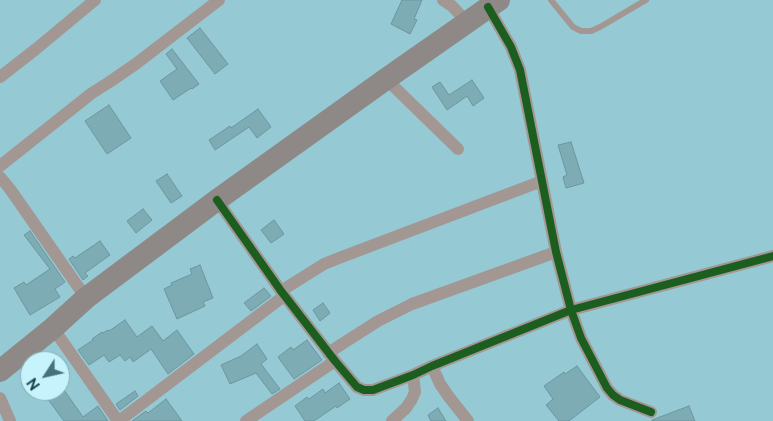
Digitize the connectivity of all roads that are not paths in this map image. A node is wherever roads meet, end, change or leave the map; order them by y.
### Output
1 (94, 0) edge
2 (219, 0) edge
3 (443, 0) edge
4 (551, 0) edge
5 (646, 0) edge
6 (494, 4) edge
7 (466, 22) junction
8 (0, 77) edge
9 (386, 79) junction
10 (458, 149) dead end
11 (0, 166) edge
12 (0, 177) edge
13 (542, 181) junction
14 (217, 200) junction
15 (556, 252) junction
16 (773, 256) edge
17 (282, 293) junction
18 (86, 298) junction
19 (571, 310) junction
20 (53, 328) junction
21 (331, 357) junction
22 (432, 366) junction
23 (0, 370) edge
24 (413, 375) junction
25 (0, 398) edge
26 (651, 412) dead end
27 (10, 421) edge
28 (118, 421) edge
29 (246, 421) edge
30 (392, 421) edge
31 (468, 421) edge

1 - 8 street
2 - 11 street
3 - 7 street
4 - 5 lane
6 - 7 highway
6 - 13 street
7 - 9 highway
9 - 10 street
9 - 14 highway
12 - 18 street
13 - 15 street
13 - 17 street
14 - 17 street
14 - 18 highway
15 - 19 street
15 - 21 street
16 - 19 street
17 - 21 street
17 - 28 street
18 - 20 highway
19 - 22 street
19 - 26 street
20 - 23 highway
20 - 28 street
21 - 24 street
21 - 29 street
22 - 24 street
22 - 31 street
24 - 30 street
25 - 27 street

